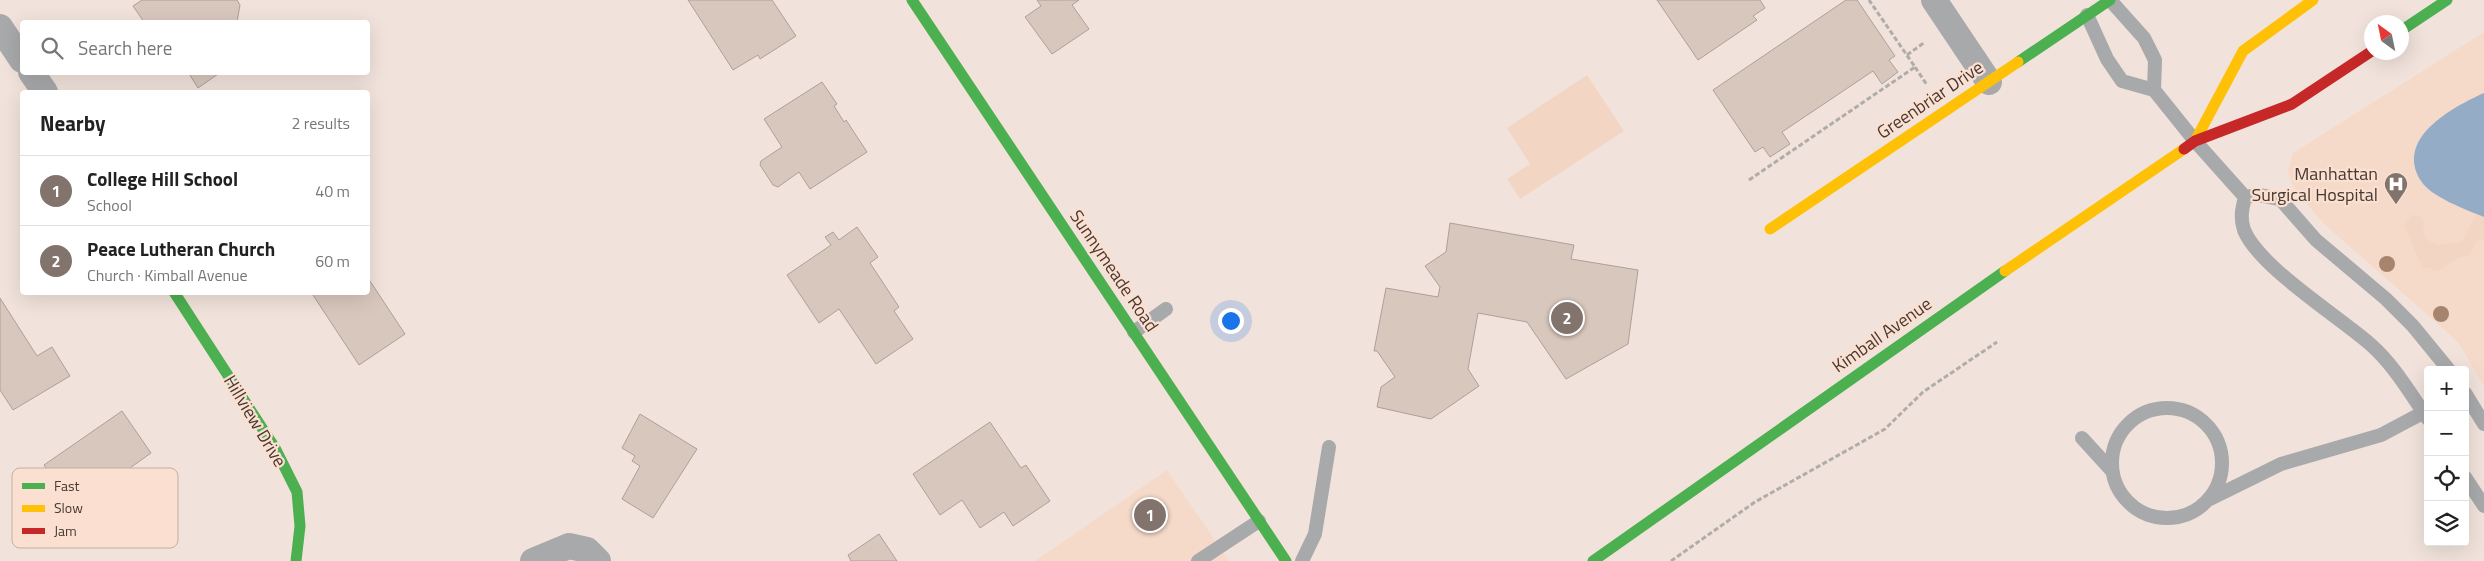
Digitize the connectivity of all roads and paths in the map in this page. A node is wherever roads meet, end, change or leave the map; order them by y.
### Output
1 (912, 0) edge
2 (1869, 0) edge
3 (1934, 0) edge
4 (2110, 0) edge
5 (2313, 0) edge
6 (2447, 0) edge
7 (2087, 15) junction
8 (2409, 25) edge
9 (0, 26) edge
10 (2364, 55) edge
11 (20, 57) edge
12 (33, 75) edge
13 (1989, 82) junction
14 (44, 90) edge
15 (2154, 90) junction
16 (2195, 141) junction
17 (1749, 180) dead end
18 (2245, 197) junction
19 (1770, 229) dead end
20 (176, 295) edge
21 (1166, 309) dead end
22 (1134, 332) junction
23 (1997, 342) dead end
24 (2446, 366) edge
25 (2469, 400) edge
26 (2424, 411) edge
27 (2424, 415) edge
28 (2484, 424) edge
29 (2082, 438) dead end
30 (1329, 447) dead end
31 (2113, 472) junction
32 (2469, 483) edge
33 (2209, 500) junction
34 (2484, 506) edge
35 (1259, 521) junction
36 (296, 561) edge
37 (533, 561) edge
38 (598, 561) edge
39 (1198, 561) edge
40 (1286, 561) edge
41 (1302, 561) edge
42 (1593, 561) edge
43 (1671, 561) edge

1 - 22 street, Sunnymeade Road
2 - 17 path
3 - 13 street
4 - 7 street, Greenbriar Drive
4 - 15 lane
5 - 16 street, Kimball Avenue
6 - 8 street
7 - 13 street, Greenbriar Drive
7 - 15 lane
9 - 11 street
10 - 16 street, Kimball Avenue
12 - 14 street
13 - 19 street, Greenbriar Drive
15 - 16 lane
16 - 18 lane
16 - 42 street, Kimball Avenue
18 - 24 lane
18 - 26 lane
20 - 36 street, Hillview Drive
21 - 22 lane
22 - 35 street, Sunnymeade Road
23 - 43 path
25 - 28 lane
27 - 33 lane
29 - 31 lane
30 - 41 lane
31 - 33 lane
31 - 33 lane
32 - 34 lane
35 - 39 lane
35 - 40 street, Sunnymeade Road
37 - 38 street

